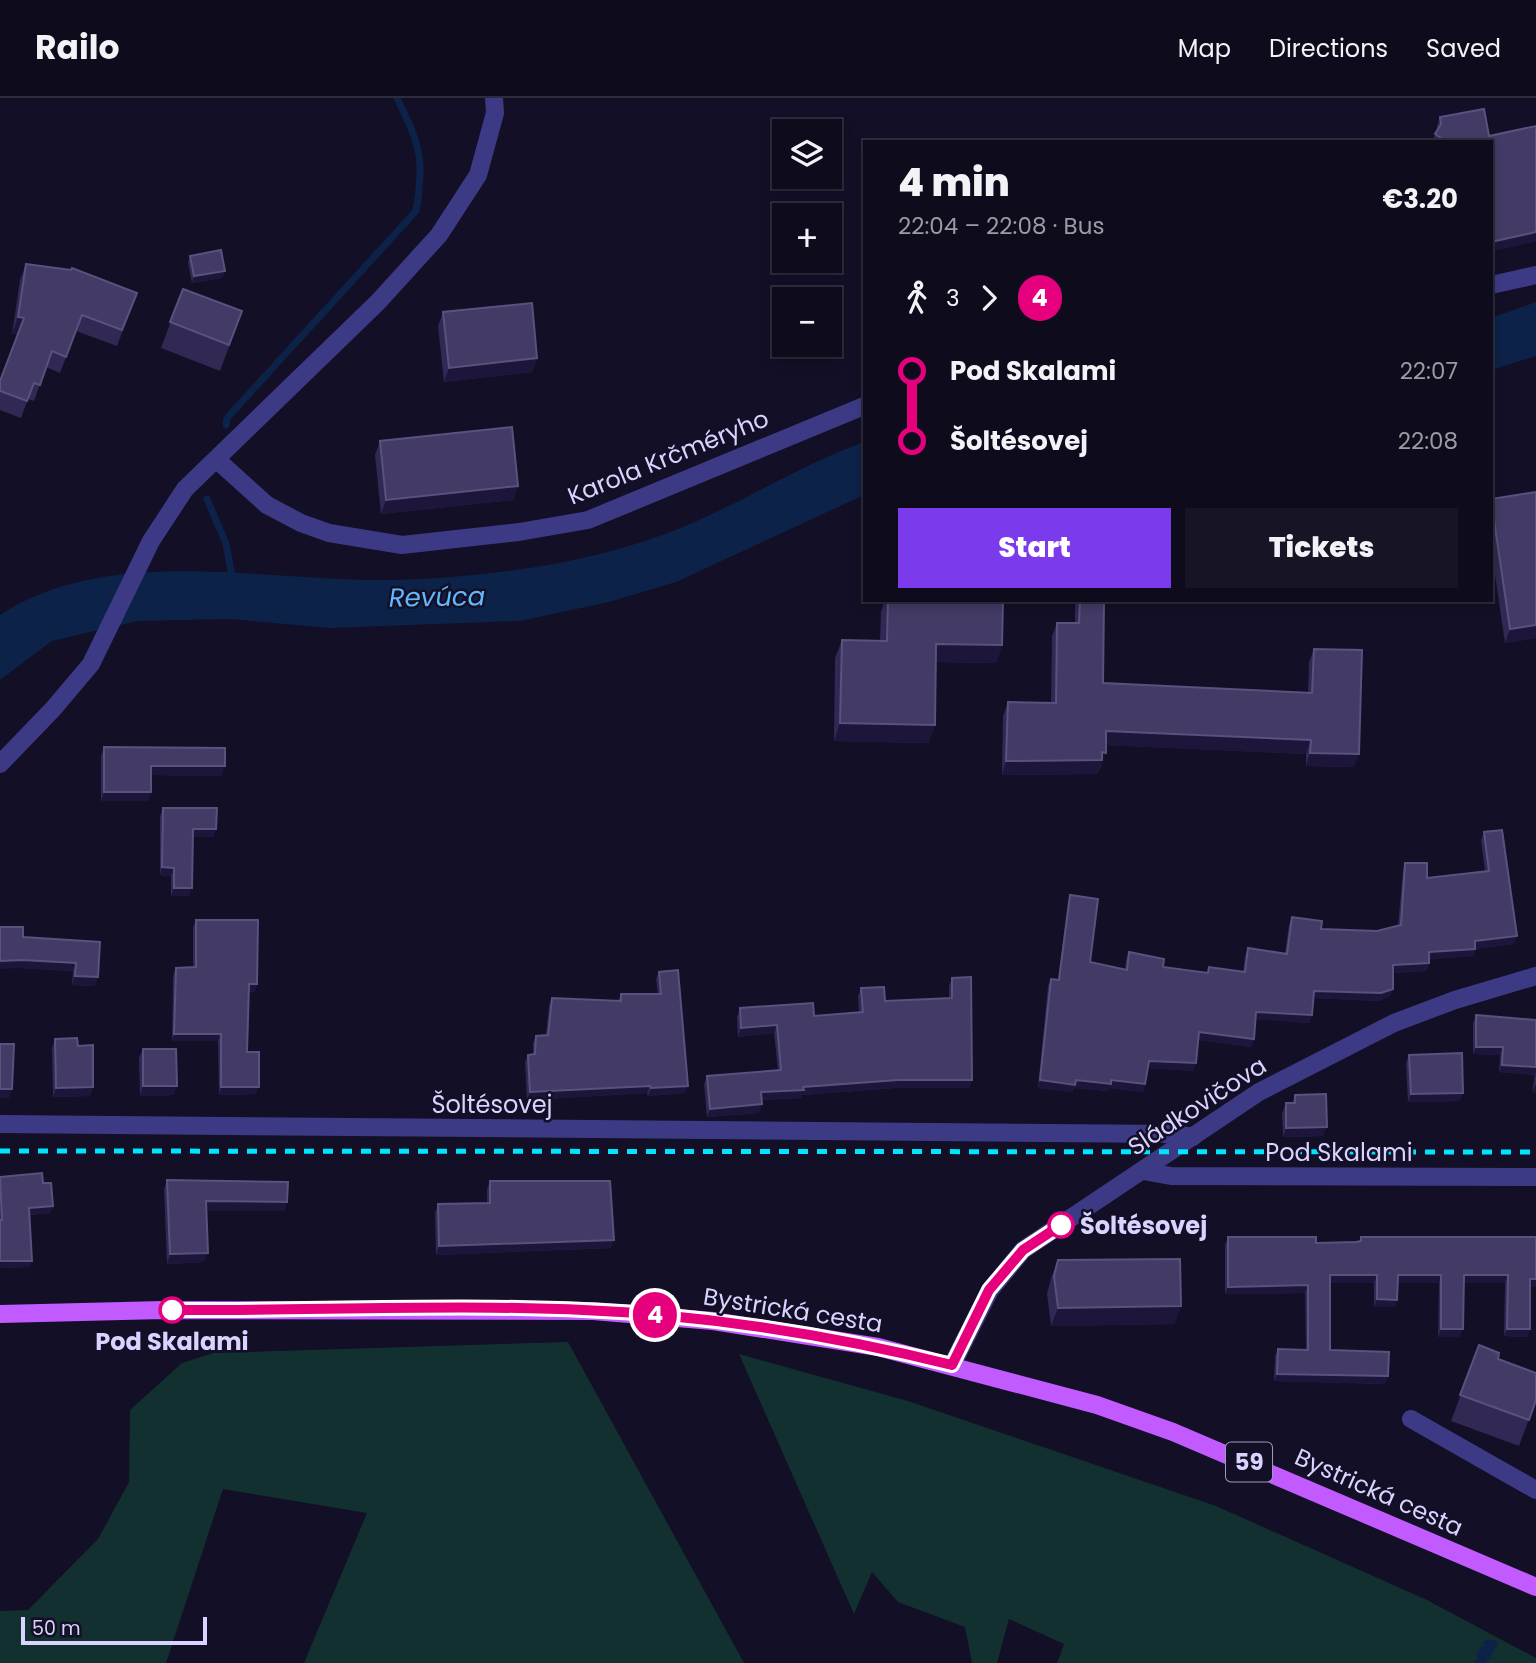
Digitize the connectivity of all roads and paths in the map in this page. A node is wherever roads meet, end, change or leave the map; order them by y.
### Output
1 (495, 98) edge
2 (1536, 275) edge
3 (1493, 285) edge
4 (863, 405) edge
5 (216, 459) junction
6 (0, 764) edge
7 (1536, 976) edge
8 (0, 1125) edge
9 (1193, 1137) junction
10 (1143, 1171) junction
11 (1536, 1177) edge
12 (0, 1314) edge
13 (952, 1365) junction
14 (1411, 1419) dead end
15 (1536, 1490) edge
16 (1536, 1587) edge

1 - 5 street
2 - 3 street
4 - 5 street, Karola Krčméryho
5 - 6 street
7 - 9 street, Sládkovičova
8 - 9 street, Šoltésovej
9 - 10 street, Sládkovičova
10 - 11 street, Pod Skalami
10 - 13 street, Sládkovičova
12 - 13 main road, Bystrická cesta / 59
13 - 16 main road, Bystrická cesta / 59
14 - 15 street

